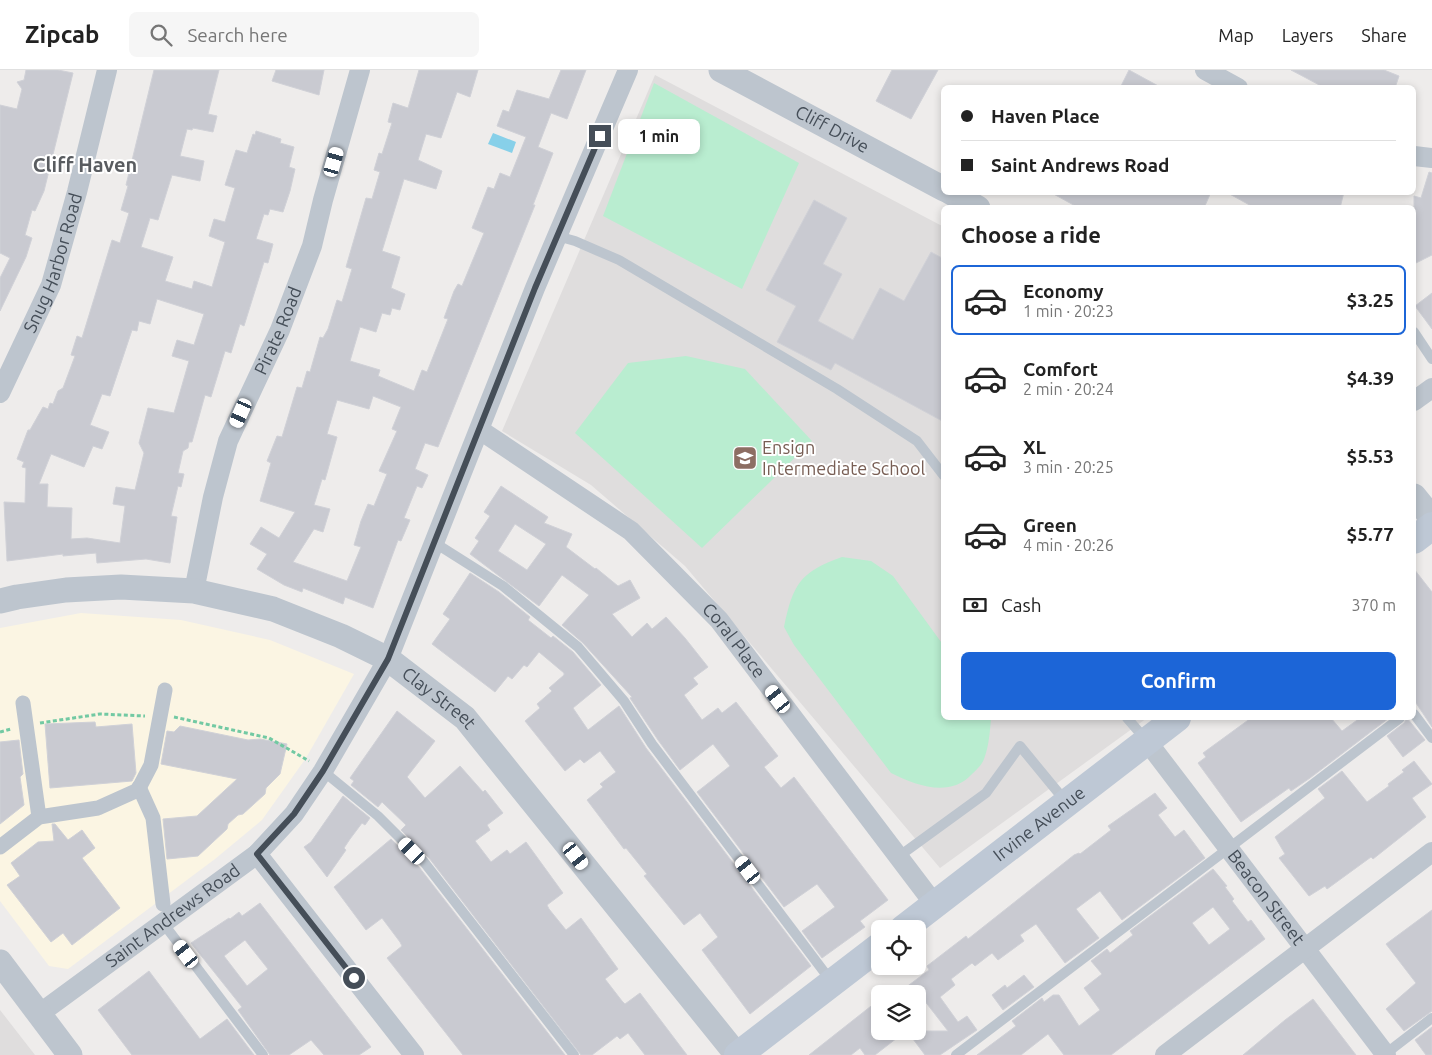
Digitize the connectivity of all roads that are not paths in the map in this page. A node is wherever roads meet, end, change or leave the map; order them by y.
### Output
1 (107, 70) edge
2 (360, 70) edge
3 (628, 70) edge
4 (721, 70) edge
5 (1205, 70) edge
6 (1232, 85) edge
7 (1416, 156) edge
8 (1432, 158) edge
9 (941, 187) edge
10 (955, 195) edge
11 (973, 205) edge
12 (557, 236) junction
13 (1416, 335) edge
14 (1432, 359) edge
15 (1432, 388) edge
16 (0, 393) edge
17 (1416, 400) edge
18 (480, 430) junction
19 (941, 472) edge
20 (1416, 498) edge
21 (1432, 518) edge
22 (1432, 526) edge
23 (1416, 538) edge
24 (435, 543) junction
25 (194, 591) junction
26 (0, 601) edge
27 (388, 659) junction
28 (165, 690) dead end
29 (23, 703) dead end
30 (1416, 717) edge
31 (1130, 720) edge
32 (1174, 720) edge
33 (1397, 720) edge
34 (1432, 738) edge
35 (1146, 740) junction
36 (323, 771) junction
37 (139, 787) junction
38 (1066, 802) junction
39 (40, 817) junction
40 (0, 847) edge
41 (1228, 848) junction
42 (1432, 852) edge
43 (257, 854) junction
44 (898, 857) junction
45 (935, 905) junction
46 (163, 914) junction
47 (915, 920) edge
48 (1305, 949) junction
49 (871, 953) edge
50 (0, 962) edge
51 (832, 981) junction
52 (39, 1014) junction
53 (1432, 1018) edge
54 (70, 1055) edge
55 (263, 1055) edge
56 (414, 1055) edge
57 (574, 1055) edge
58 (738, 1055) edge
59 (956, 1055) edge
60 (1165, 1055) edge
61 (1385, 1055) edge

1 - 16 street, Snug Harbor Road
2 - 25 street, Pirate Road
3 - 12 street, Saint Andrews Road
4 - 9 street, Cliff Drive
5 - 6 street
7 - 8 street
10 - 11 street
12 - 18 street, Saint Andrews Road
12 - 19 lane
13 - 14 lane
15 - 17 street
18 - 24 street, Saint Andrews Road
18 - 44 street, Coral Place
20 - 21 street
22 - 23 main road
24 - 27 street, Saint Andrews Road
24 - 51 lane
25 - 26 street, Clay Street
25 - 27 street, Clay Street
27 - 36 street, Saint Andrews Road
27 - 58 street, Clay Street
28 - 37 street
29 - 39 street
30 - 34 lane
31 - 35 lane
32 - 35 main road, Irvine Avenue
33 - 41 lane
35 - 38 main road, Irvine Avenue
35 - 41 street, Beacon Street
36 - 43 street, Saint Andrews Road
36 - 57 lane
37 - 39 street
37 - 46 street
38 - 44 lane
38 - 45 main road, Irvine Avenue
39 - 40 street
41 - 48 street, Beacon Street
41 - 59 lane
42 - 48 street
43 - 46 street, Saint Andrews Road
43 - 56 street
44 - 45 street, Coral Place
45 - 47 main road, Irvine Avenue
46 - 52 street, Saint Andrews Road
46 - 55 lane
48 - 60 street
48 - 61 street, Beacon Street
49 - 51 main road
50 - 52 street
51 - 58 main road
52 - 54 street
53 - 61 lane

